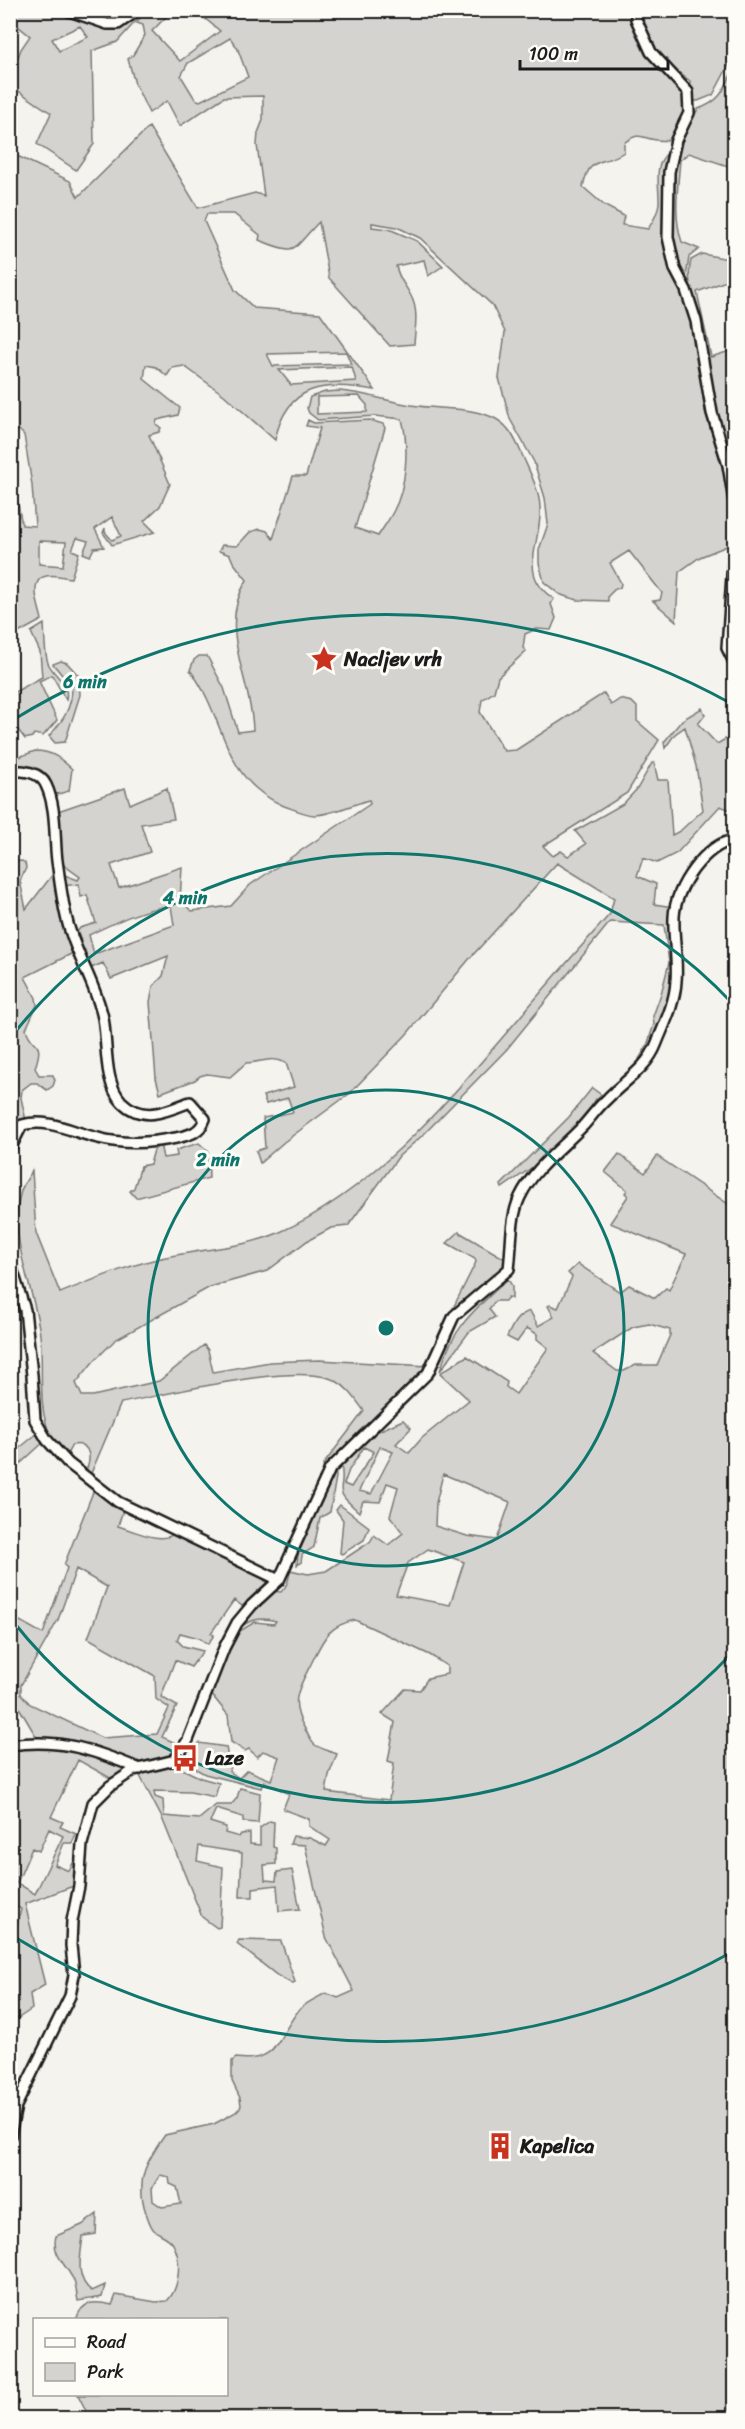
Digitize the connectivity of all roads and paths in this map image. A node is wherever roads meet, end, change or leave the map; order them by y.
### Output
1 (66, 10) edge
2 (138, 10) edge
3 (636, 10) edge
4 (735, 501) edge
5 (735, 547) edge
6 (735, 662) edge
7 (10, 771) edge
8 (735, 840) edge
9 (10, 1149) edge
10 (10, 1262) edge
11 (279, 1580) junction
12 (10, 1745) edge
13 (140, 1769) junction
14 (10, 2136) edge

1 - 2 street
3 - 4 street
5 - 6 street
7 - 9 street
8 - 11 street
10 - 11 street
11 - 13 street
12 - 13 street
13 - 14 street

